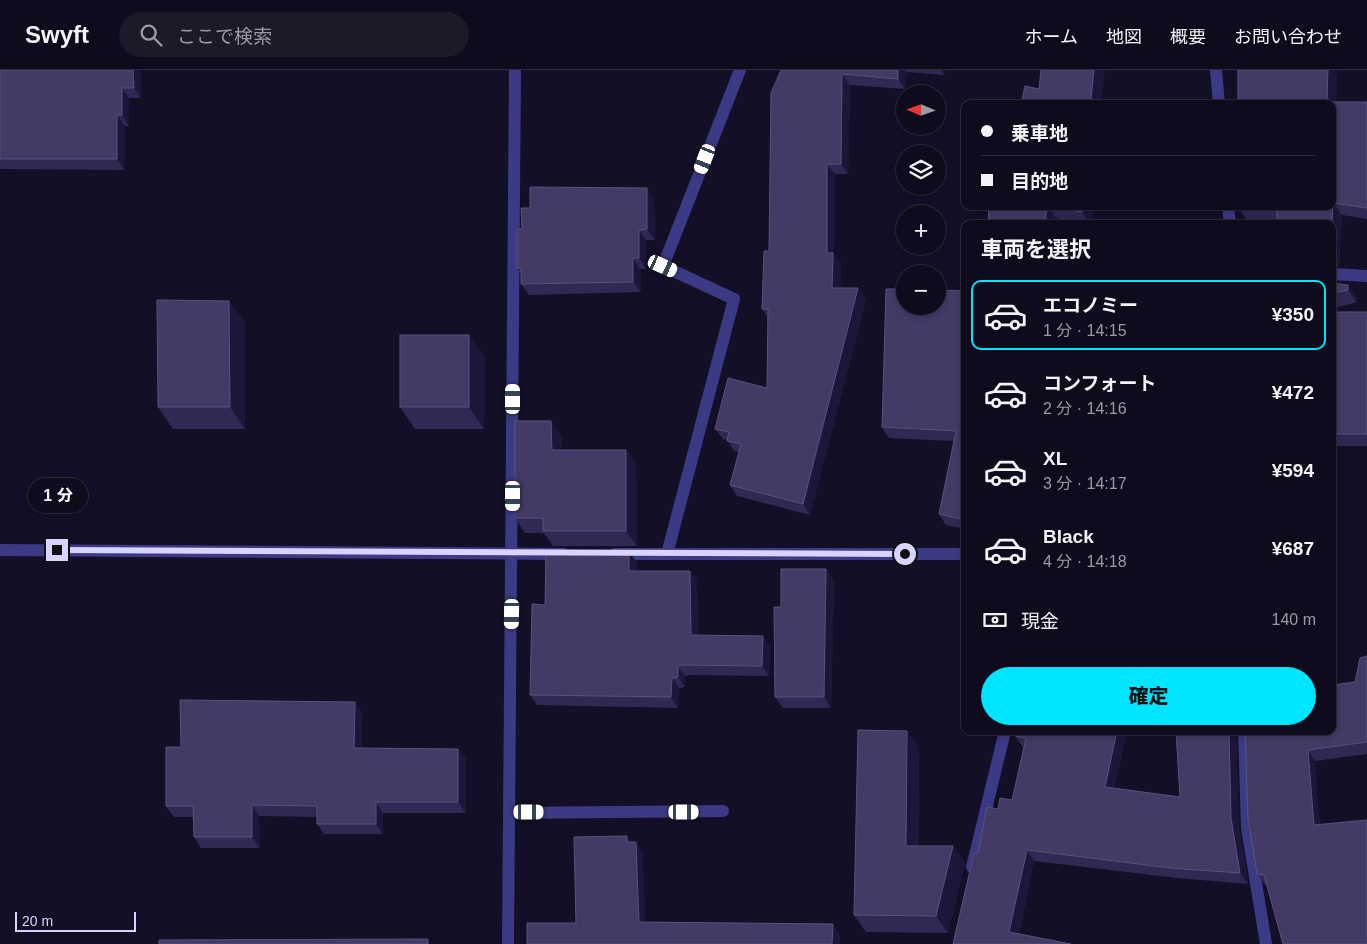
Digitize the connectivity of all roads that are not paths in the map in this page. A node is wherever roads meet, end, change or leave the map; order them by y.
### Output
1 (515, 70) edge
2 (740, 70) edge
3 (1216, 70) edge
4 (1219, 100) edge
5 (1336, 274) edge
6 (1367, 276) edge
7 (0, 550) edge
8 (512, 554) junction
9 (580, 554) edge
10 (599, 554) edge
11 (667, 554) junction
12 (961, 554) edge
13 (1004, 735) edge
14 (1244, 735) edge
15 (723, 811) dead end
16 (510, 813) junction
17 (970, 876) edge
18 (508, 944) edge
19 (1266, 944) edge

1 - 8 street
2 - 11 street
3 - 4 street
5 - 6 street
7 - 8 street
8 - 9 street
8 - 16 street
10 - 11 street
11 - 12 street
13 - 17 street
14 - 19 street
15 - 16 street
16 - 18 street

